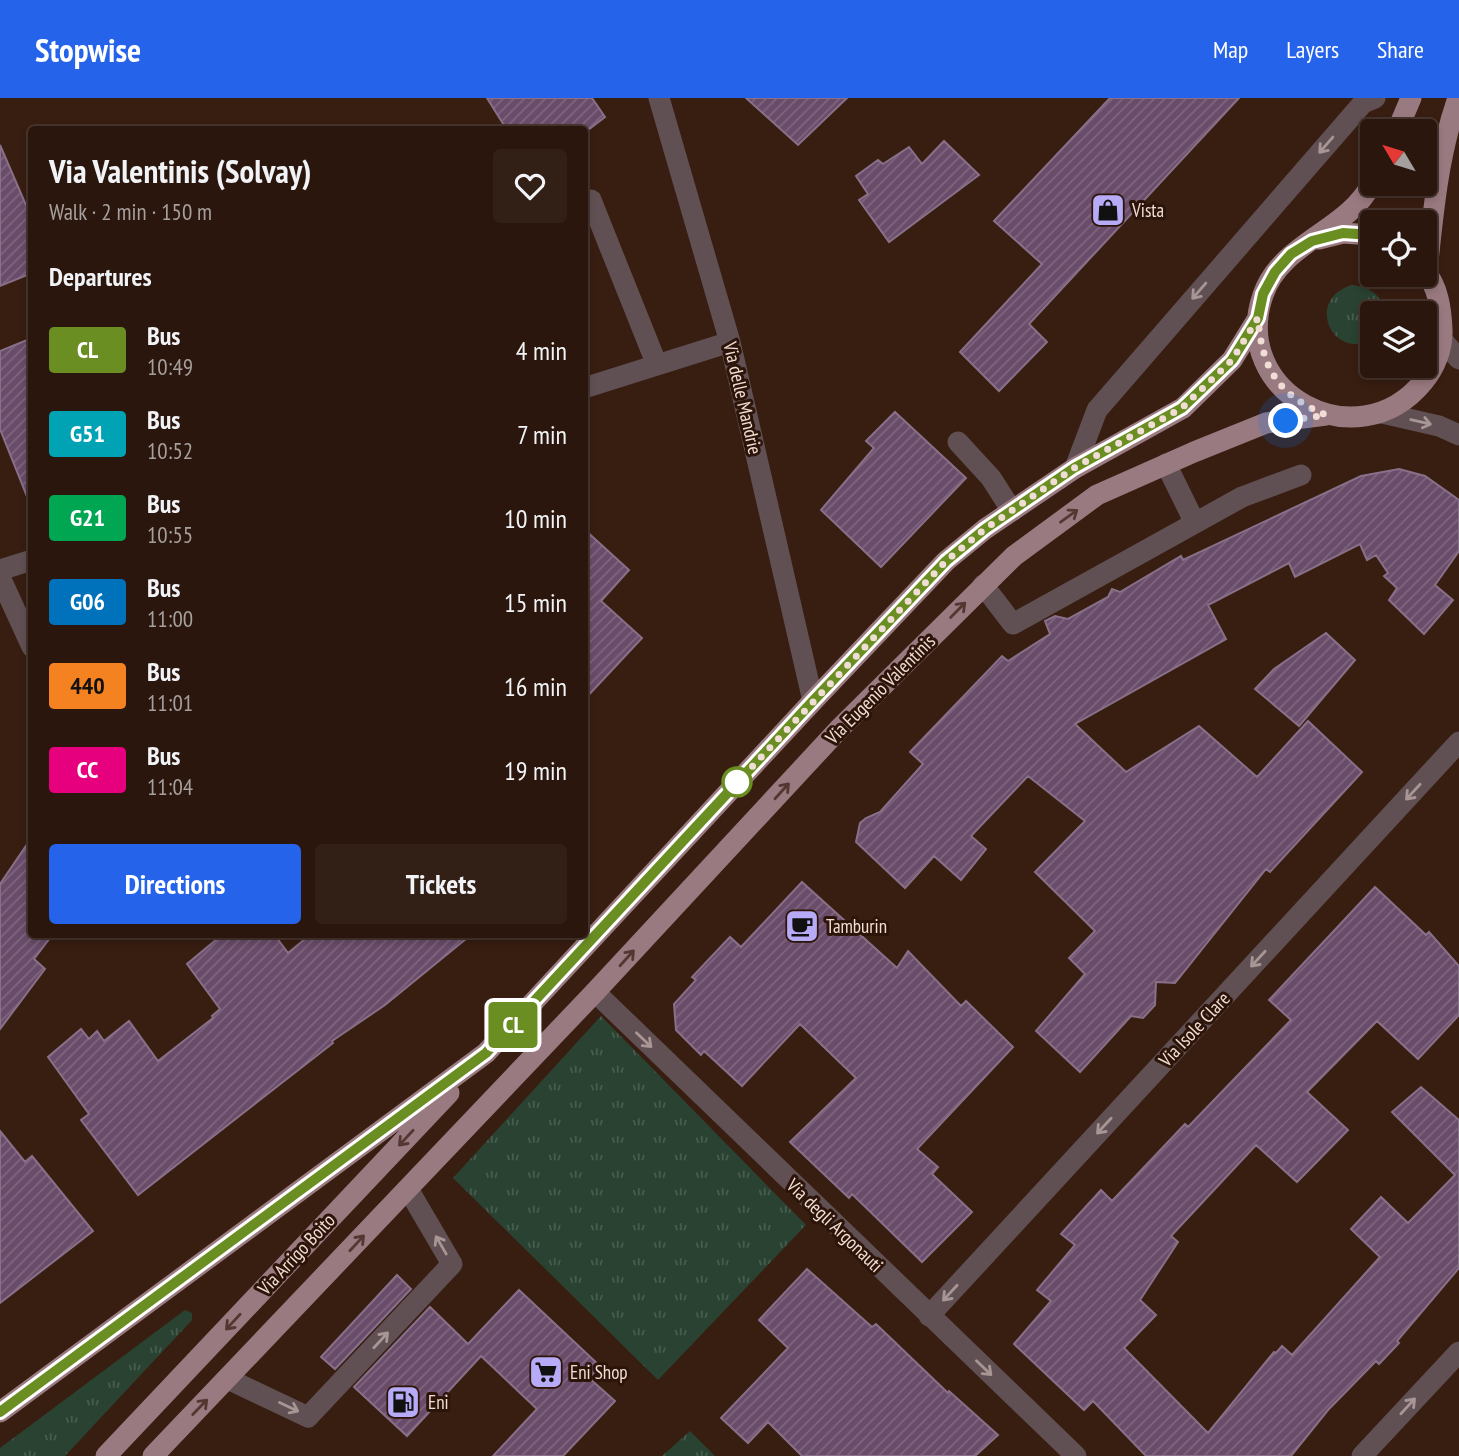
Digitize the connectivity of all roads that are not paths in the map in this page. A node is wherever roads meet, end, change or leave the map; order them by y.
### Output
1 (659, 98) edge
2 (1411, 98) edge
3 (1458, 98) edge
4 (1365, 100) edge
5 (1402, 119) edge
6 (1366, 196) edge
7 (591, 200) dead end
8 (1433, 210) edge
9 (1360, 234) edge
10 (1312, 241) junction
11 (1433, 287) edge
12 (1258, 318) junction
13 (1442, 340) junction
14 (730, 342) junction
15 (1459, 359) edge
16 (657, 365) junction
17 (588, 386) edge
18 (1382, 413) junction
19 (1326, 415) junction
20 (1459, 435) edge
21 (958, 442) dead end
22 (1166, 464) junction
23 (1074, 468) junction
24 (1301, 475) dead end
25 (1012, 510) junction
26 (1195, 523) junction
27 (28, 561) edge
28 (0, 570) edge
29 (0, 577) edge
30 (983, 585) junction
31 (28, 638) edge
32 (813, 701) junction
33 (1459, 742) edge
34 (595, 992) junction
35 (486, 1053) junction
36 (513, 1079) joint
37 (408, 1189) junction
38 (929, 1316) junction
39 (1459, 1352) edge
40 (228, 1379) junction
41 (0, 1412) edge
42 (106, 1456) edge
43 (153, 1456) edge
44 (1076, 1456) edge
45 (1362, 1456) edge

1 - 14 street, Via delle Mandrie
2 - 5 main road
3 - 8 main road
4 -> 23 street
6 - 10 main road
7 - 16 street
9 - 10 main road
10 - 12 main road
11 - 13 main road
12 - 19 main road
12 - 23 main road, Via Eugenio Valentinis
13 - 15 street
13 - 18 main road
14 - 16 street
14 - 32 street, Via delle Mandrie
16 - 17 street
18 - 19 main road
18 -> 20 street
19 - 22 main road, Via Eugenio Valentinis
21 - 25 street
22 - 26 street
30 -> 22 main road, Via Eugenio Valentinis
23 - 25 main road, Via Eugenio Valentinis
24 - 26 street
25 - 32 main road, Via Eugenio Valentinis
26 - 30 street
27 - 28 street
29 - 31 street
34 -> 30 main road, Via Eugenio Valentinis
32 - 35 main road, Via Eugenio Valentinis
33 -> 38 street, Via Isole Clare
34 - 36 main road, Via Eugenio Valentinis
34 -> 38 street, Via degli Argonauti
35 - 41 main road, Via Eugenio Valentinis
35 -> 42 main road, Via Arrigo Boito
36 - 37 main road, Via Arrigo Boito
40 -> 37 main road, Via Arrigo Boito
40 -> 37 street
38 -> 44 street, Via degli Argonauti
45 -> 39 street
43 -> 40 main road, Via Arrigo Boito

